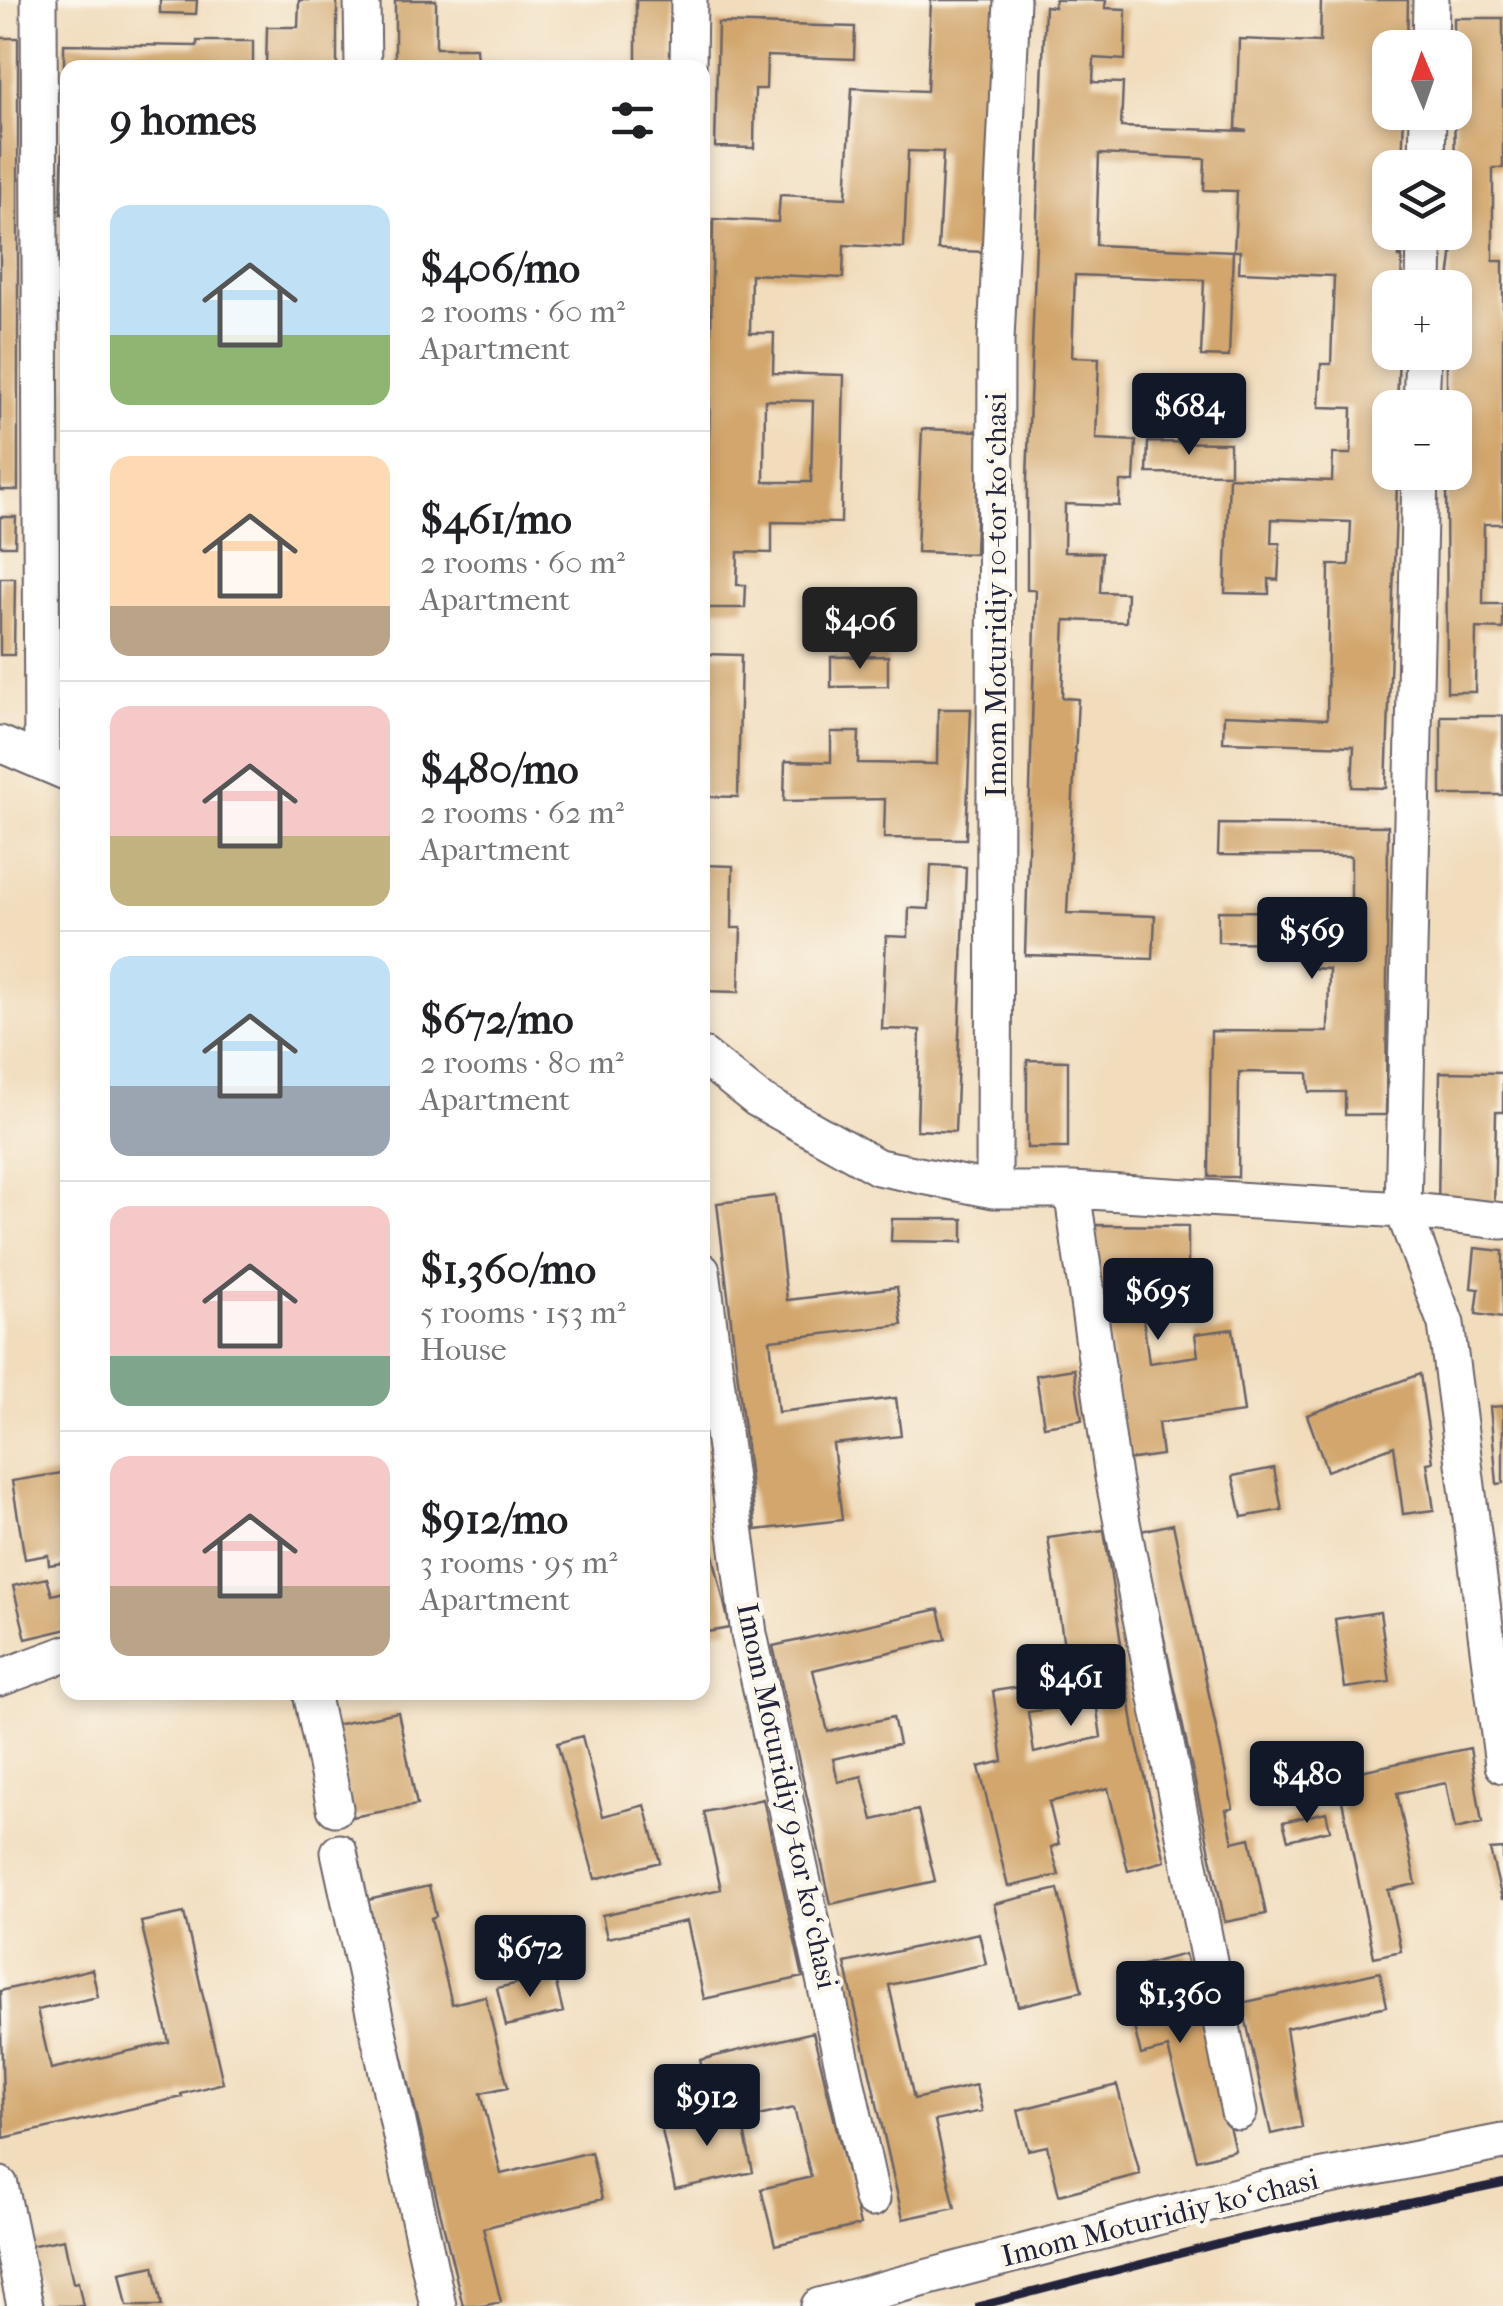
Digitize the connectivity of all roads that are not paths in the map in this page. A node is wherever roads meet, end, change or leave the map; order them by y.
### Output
1 (39, 0) edge
2 (362, 0) edge
3 (689, 0) edge
4 (1012, 0) edge
5 (1431, 0) edge
6 (1430, 30) edge
7 (363, 60) edge
8 (688, 60) edge
9 (1420, 490) edge
10 (0, 744) edge
11 (55, 767) edge
12 (710, 1062) edge
13 (994, 1190) junction
14 (1072, 1190) junction
15 (1403, 1210) junction
16 (1503, 1221) edge
17 (710, 1333) edge
18 (60, 1655) edge
19 (0, 1678) edge
20 (313, 1700) edge
21 (1503, 1765) edge
22 (335, 1808) dead end
23 (339, 1852) dead end
24 (1239, 2112) dead end
25 (1503, 2142) edge
26 (0, 2184) edge
27 (872, 2199) dead end
28 (25, 2306) edge
29 (438, 2306) edge
30 (819, 2306) edge

1 - 11 street
2 - 7 street
3 - 8 street
4 - 13 street, Imom Moturidiy 10-tor koʻchasi
5 - 6 street
9 - 15 street
10 - 11 street
12 - 13 street
13 - 14 street
14 - 15 street
14 - 24 street
15 - 16 street
15 - 21 street
17 - 27 street, Imom Moturidiy 9-tor koʻchasi
18 - 19 street
20 - 22 street
23 - 29 street
25 - 30 street, Imom Moturidiy koʻchasi
26 - 28 street

